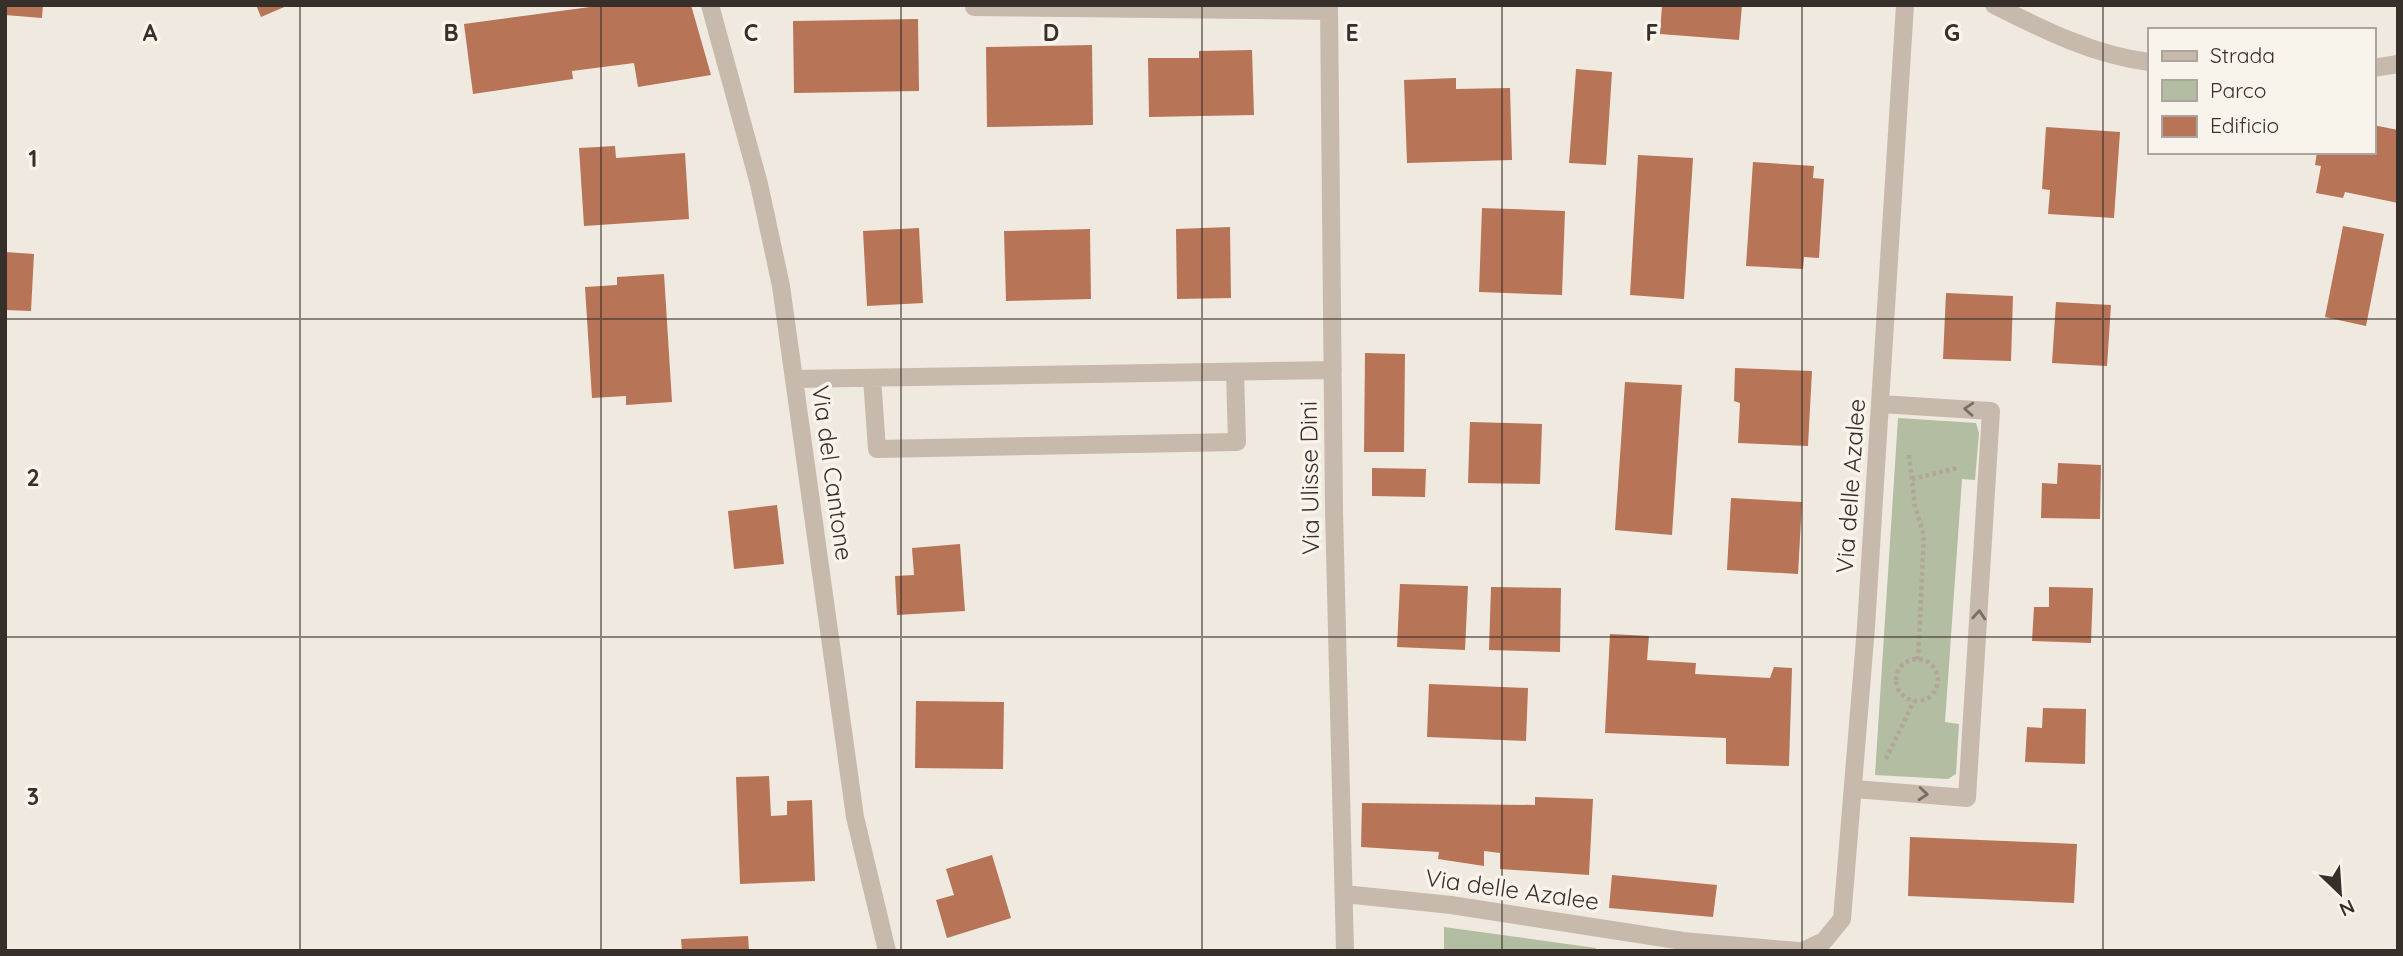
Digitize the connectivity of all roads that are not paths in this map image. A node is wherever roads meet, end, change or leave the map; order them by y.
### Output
1 (710, 5) edge
2 (1905, 5) edge
3 (1994, 5) edge
4 (974, 7) dead end
5 (1329, 8) edge
6 (2148, 62) edge
7 (2398, 64) edge
8 (2375, 68) edge
9 (1333, 370) junction
10 (1235, 372) junction
11 (872, 378) junction
12 (795, 379) junction
13 (1881, 404) junction
14 (1855, 789) junction
15 (1344, 894) junction
16 (1683, 946) edge
17 (887, 951) edge
18 (1345, 951) edge
19 (1798, 951) edge
20 (1803, 951) edge

1 - 12 street, Via del Cantone
2 - 13 street, Via delle Azalee
3 - 6 street
4 - 5 street
5 - 9 street, Via Ulisse Dini
7 - 8 street
9 - 10 street
9 - 15 street, Via Ulisse Dini
10 - 11 street
10 - 11 street
11 - 12 street
12 - 17 street, Via del Cantone
13 - 14 street, Via delle Azalee
14 -> 13 street
14 - 20 street, Via delle Azalee
15 - 16 street, Via delle Azalee
15 - 18 street, Via Ulisse Dini
16 - 19 street, Via delle Azalee

